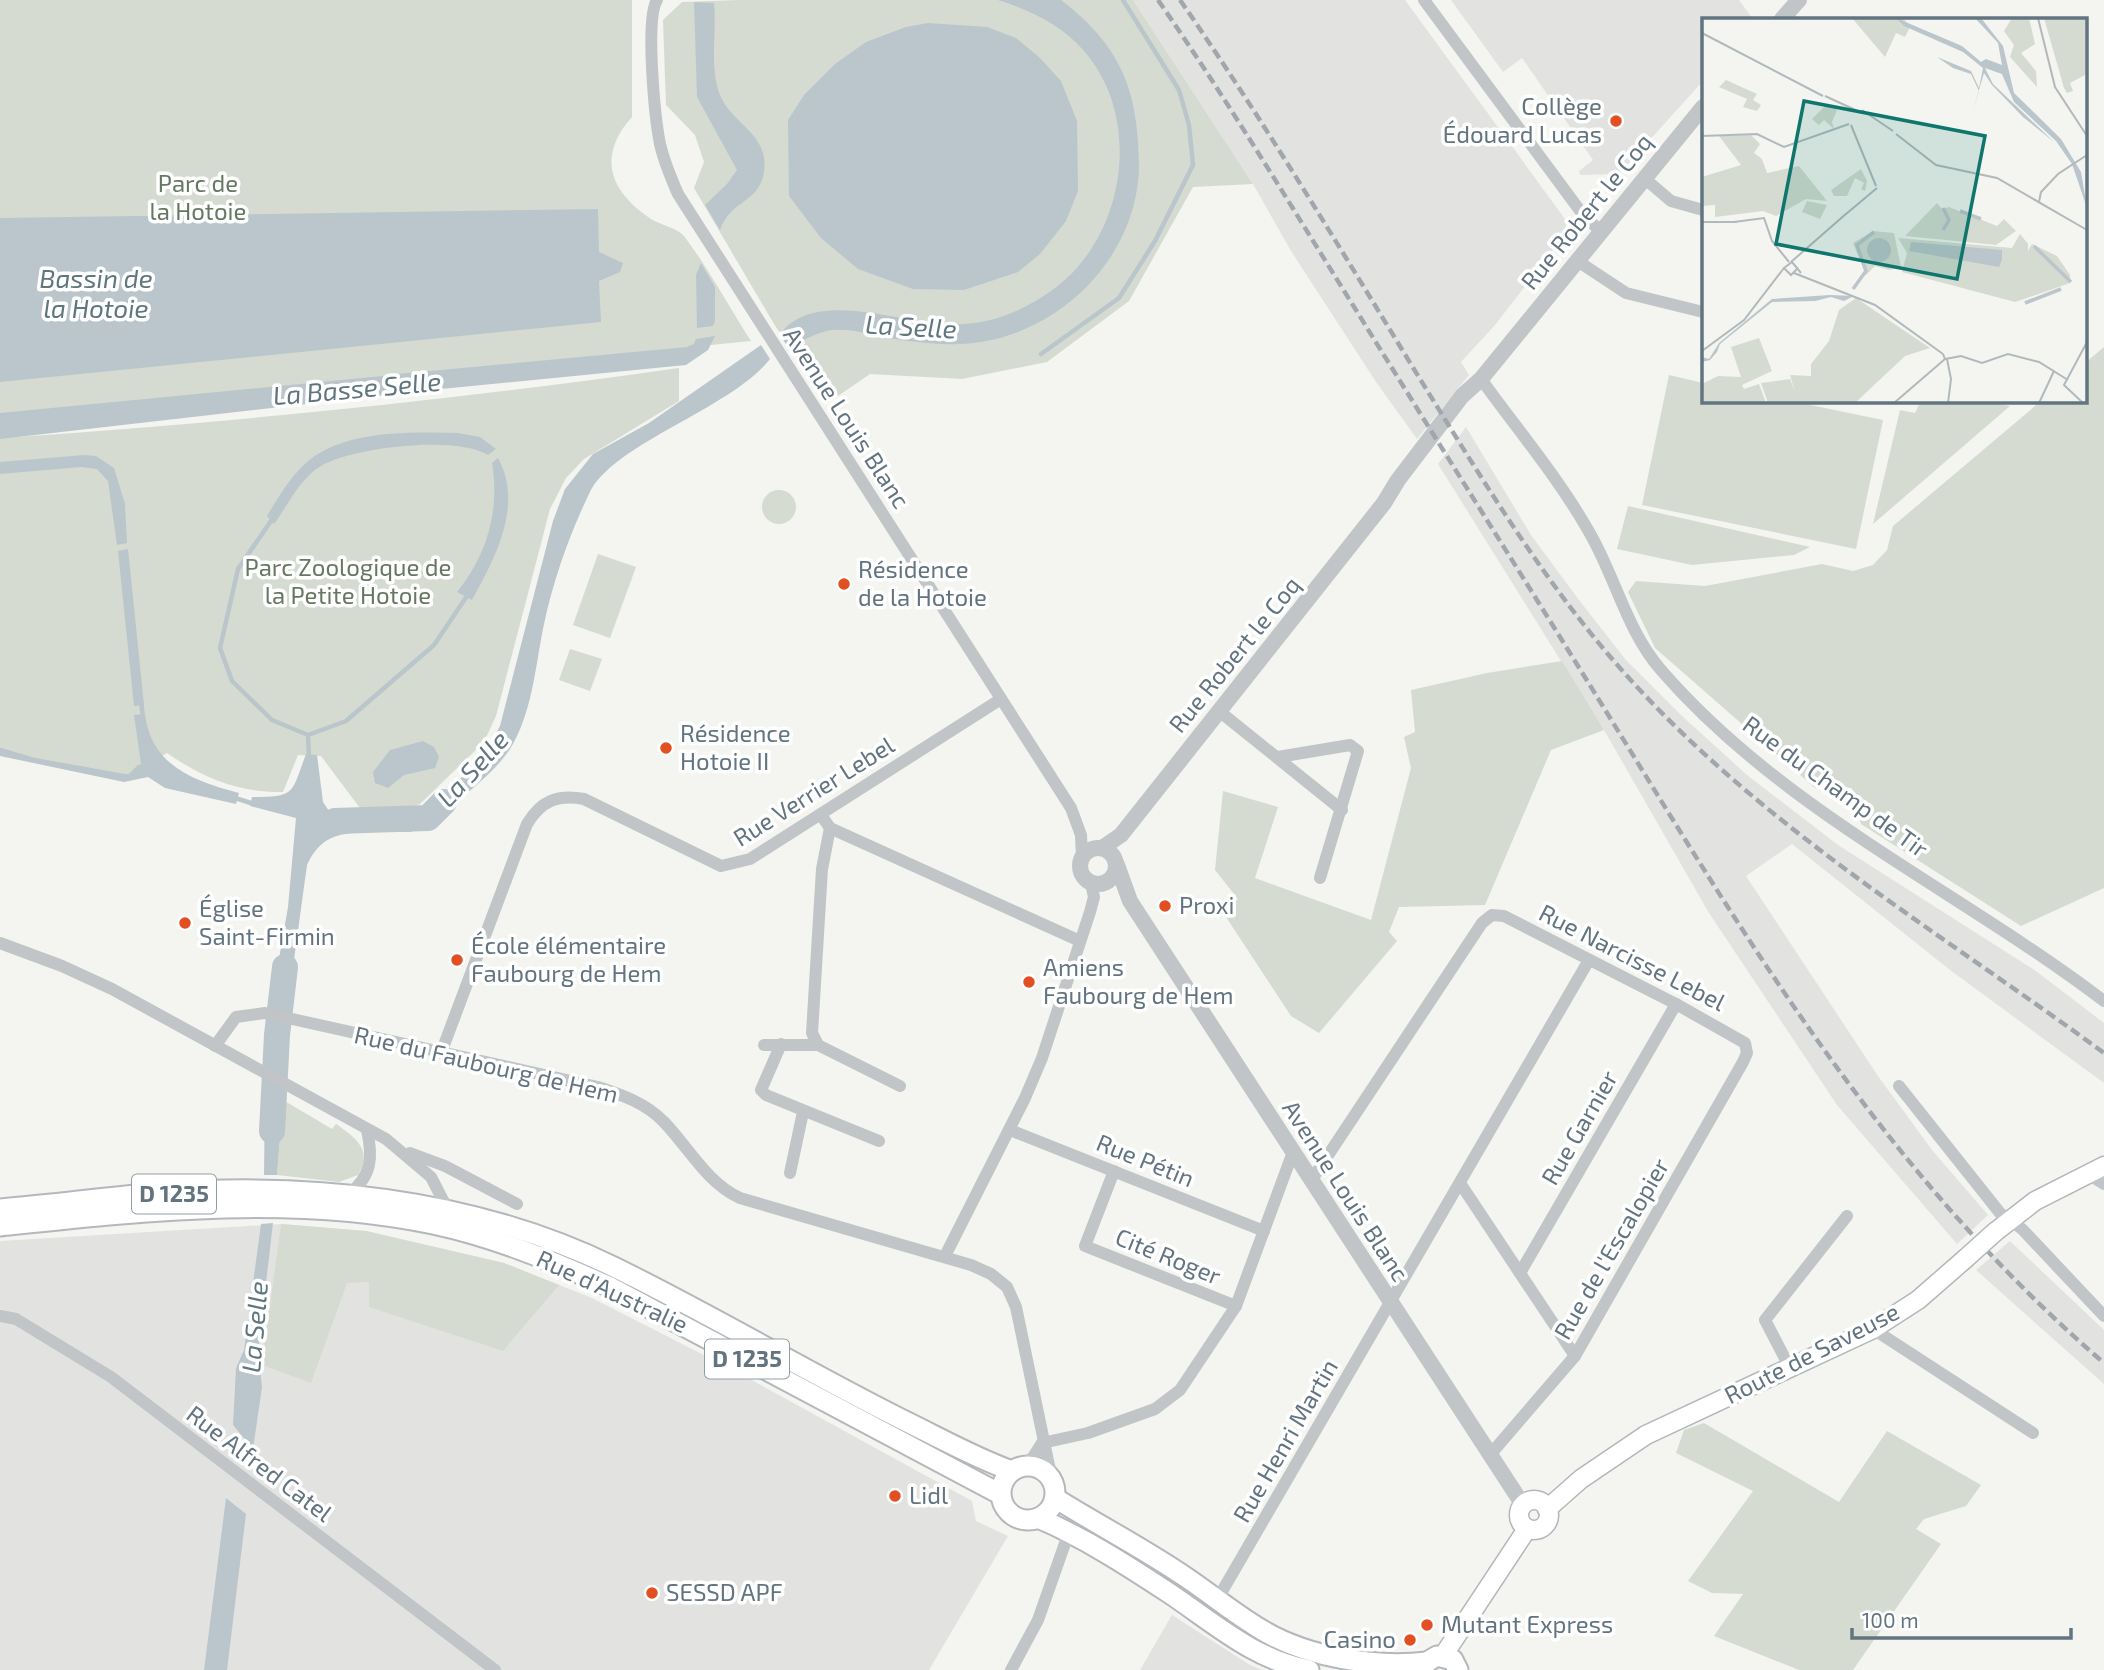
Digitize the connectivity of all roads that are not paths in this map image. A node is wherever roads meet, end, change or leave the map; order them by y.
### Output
1 (657, 0) edge
2 (1424, 0) edge
3 (1799, 0) edge
4 (1783, 18) edge
5 (1702, 108) edge
6 (1644, 178) junction
7 (1702, 210) edge
8 (1600, 231) junction
9 (1576, 260) junction
10 (1702, 312) edge
11 (1481, 379) junction
12 (1001, 699) junction
13 (1219, 711) junction
14 (1278, 757) junction
15 (1342, 810) junction
16 (821, 815) junction
17 (830, 828) junction
18 (1102, 855) junction
19 (1320, 878) dead end
20 (1097, 883) junction
21 (1130, 901) junction
22 (1080, 941) junction
23 (0, 943) edge
24 (1589, 960) junction
25 (2104, 1001) edge
26 (1676, 1004) junction
27 (781, 1044) junction
28 (764, 1045) dead end
29 (818, 1045) junction
30 (215, 1046) junction
31 (1747, 1048) joint
32 (441, 1053) junction
33 (901, 1086) dead end
34 (1899, 1086) dead end
35 (803, 1112) junction
36 (367, 1130) junction
37 (1010, 1130) junction
38 (879, 1141) dead end
39 (403, 1150) junction
40 (1293, 1152) junction
41 (2096, 1170) edge
42 (1114, 1171) junction
43 (790, 1173) dead end
44 (1311, 1181) junction
45 (1460, 1183) junction
46 (2104, 1184) edge
47 (349, 1194) junction
48 (517, 1204) dead end
49 (448, 1210) junction
50 (1847, 1216) dead end
51 (1, 1223) edge
52 (2001, 1226) junction
53 (1264, 1231) junction
54 (945, 1256) junction
55 (1520, 1273) junction
56 (1390, 1303) junction
57 (0, 1306) edge
58 (1236, 1306) junction
59 (0, 1316) edge
60 (2104, 1316) edge
61 (16, 1320) junction
62 (1873, 1329) junction
63 (1575, 1356) junction
64 (1790, 1367) junction
65 (2033, 1433) dead end
66 (1042, 1443) junction
67 (1489, 1456) junction
68 (1016, 1469) junction
69 (1053, 1489) junction
70 (1000, 1494) junction
71 (1523, 1505) junction
72 (1547, 1508) junction
73 (1038, 1518) junction
74 (1527, 1529) junction
75 (1069, 1532) junction
76 (1217, 1600) junction
77 (485, 1666) edge
78 (1445, 1666) edge
79 (495, 1670) edge
80 (1012, 1670) edge
81 (1308, 1670) edge

1 - 12 street, Avenue Louis Blanc
2 - 8 street
3 - 4 street
5 - 6 street, Rue Robert le Coq
6 - 7 street
6 - 8 street, Rue Robert le Coq
8 - 9 street, Rue Robert le Coq
9 - 10 street
9 - 11 street, Rue Robert le Coq
11 - 13 street, Rue Robert le Coq
11 - 25 street, Rue du Champ de Tir
12 - 16 street, Rue Verrier Lebel
12 - 18 street, Avenue Louis Blanc
13 - 14 street
13 - 18 street, Rue Robert le Coq
14 - 15 street
14 - 15 street
15 - 19 street
16 - 17 street
16 - 32 street, Rue Verrier Lebel
17 - 22 street
17 - 29 street
18 - 20 street, Rue Robert le Coq
18 - 20 street
18 - 21 street, Avenue Louis Blanc
20 - 21 street, Avenue Louis Blanc
20 - 22 street
21 - 40 street, Avenue Louis Blanc
22 - 37 street
23 - 30 street
24 - 26 street, Rue Narcisse Lebel
24 - 44 street, Rue Narcisse Lebel
24 - 45 street, Rue Henri Martin
26 - 31 street, Rue Narcisse Lebel
26 - 55 street, Rue Garnier
27 - 28 street
27 - 29 street
27 - 35 street
29 - 33 street
30 - 32 street, Rue du Faubourg de Hem
30 - 36 street
31 - 63 street, Rue de l'Escalopier
32 - 54 street, Rue du Faubourg de Hem
34 - 52 street
35 - 38 street
35 - 43 street
36 - 39 street
36 - 47 street
37 - 42 street, Rue Pétin
37 - 54 street
39 - 48 street
39 - 49 street
40 - 44 street, Avenue Louis Blanc
40 - 53 street
41 - 46 street
41 - 52 main road, Route de Saveuse
42 - 53 street, Rue Pétin
42 - 58 street, Cité Roger
44 - 56 street, Avenue Louis Blanc
45 - 55 street
45 - 56 street, Rue Henri Martin
47 - 49 main road, Rue d'Australie / D 1235
47 - 51 main road, D 1235
49 - 68 main road, Rue d'Australie / D 1235
50 - 64 street
51 - 70 main road, Rue d'Australie / D 1235
52 - 60 street
52 - 62 main road, Route de Saveuse, bridge
53 - 58 street
54 - 66 street, Rue du Faubourg de Hem
55 - 63 street
56 - 67 street, Avenue Louis Blanc
56 - 76 street, Rue Henri Martin
57 - 61 street
58 - 66 street
59 - 61 street, Rue Alfred Catel
61 - 77 street, Rue Alfred Catel
62 - 64 main road, Route de Saveuse
62 - 65 street
63 - 67 street, Rue de l'Escalopier
64 - 72 main road, Route de Saveuse
66 - 68 street
66 - 69 street, Rue du Faubourg de Hem
67 - 71 street, Avenue Louis Blanc
68 - 69 main road
68 - 70 main road
69 - 73 main road
69 - 76 main road
70 - 73 main road
71 - 72 main road
71 - 74 main road
72 - 74 main road
73 - 75 main road
74 - 78 main road
75 - 80 street
75 - 81 main road
76 - 78 main road
77 - 79 street, Rue Alfred Catel

